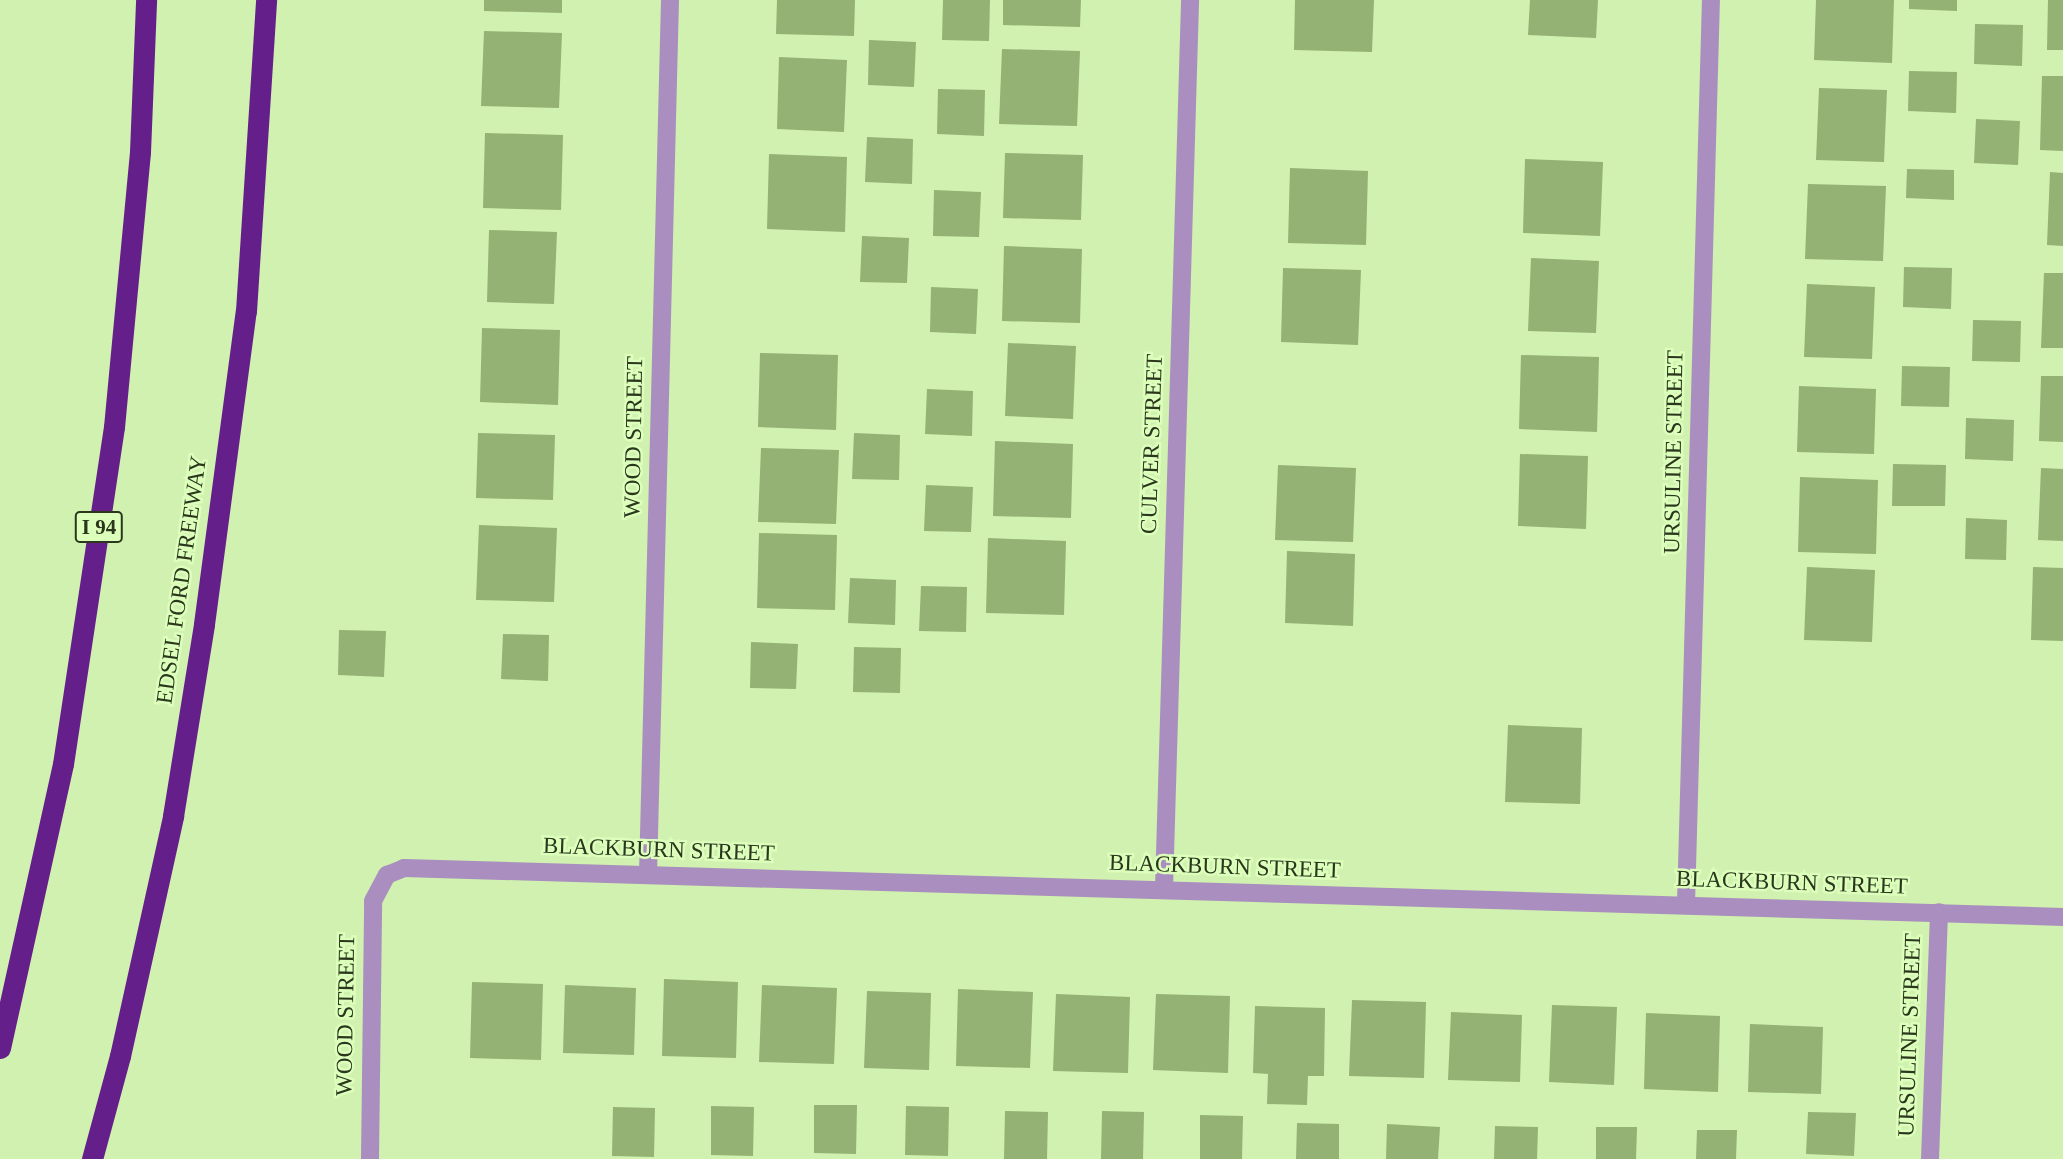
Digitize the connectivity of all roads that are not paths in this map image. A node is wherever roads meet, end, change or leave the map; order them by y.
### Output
1 (146, 0) edge
2 (266, 0) edge
3 (670, 0) edge
4 (1190, 0) edge
5 (1711, 0) edge
6 (387, 875) joint
7 (648, 875) junction
8 (1164, 890) junction
9 (1686, 904) junction
10 (1939, 912) junction
11 (2063, 917) edge
12 (0, 1048) edge
13 (92, 1159) edge
14 (370, 1159) edge
15 (1930, 1159) edge

1 - 12 highway, I 94
2 - 13 highway, EDSEL FORD FREEWAY
3 - 7 street, WOOD STREET
4 - 8 street, CULVER STREET
5 - 9 street, URSULINE STREET
6 - 7 street, BLACKBURN STREET
6 - 14 street, WOOD STREET
7 - 8 street, BLACKBURN STREET
8 - 9 street, BLACKBURN STREET
9 - 10 street, BLACKBURN STREET
10 - 11 street, BLACKBURN STREET
10 - 15 street, URSULINE STREET

